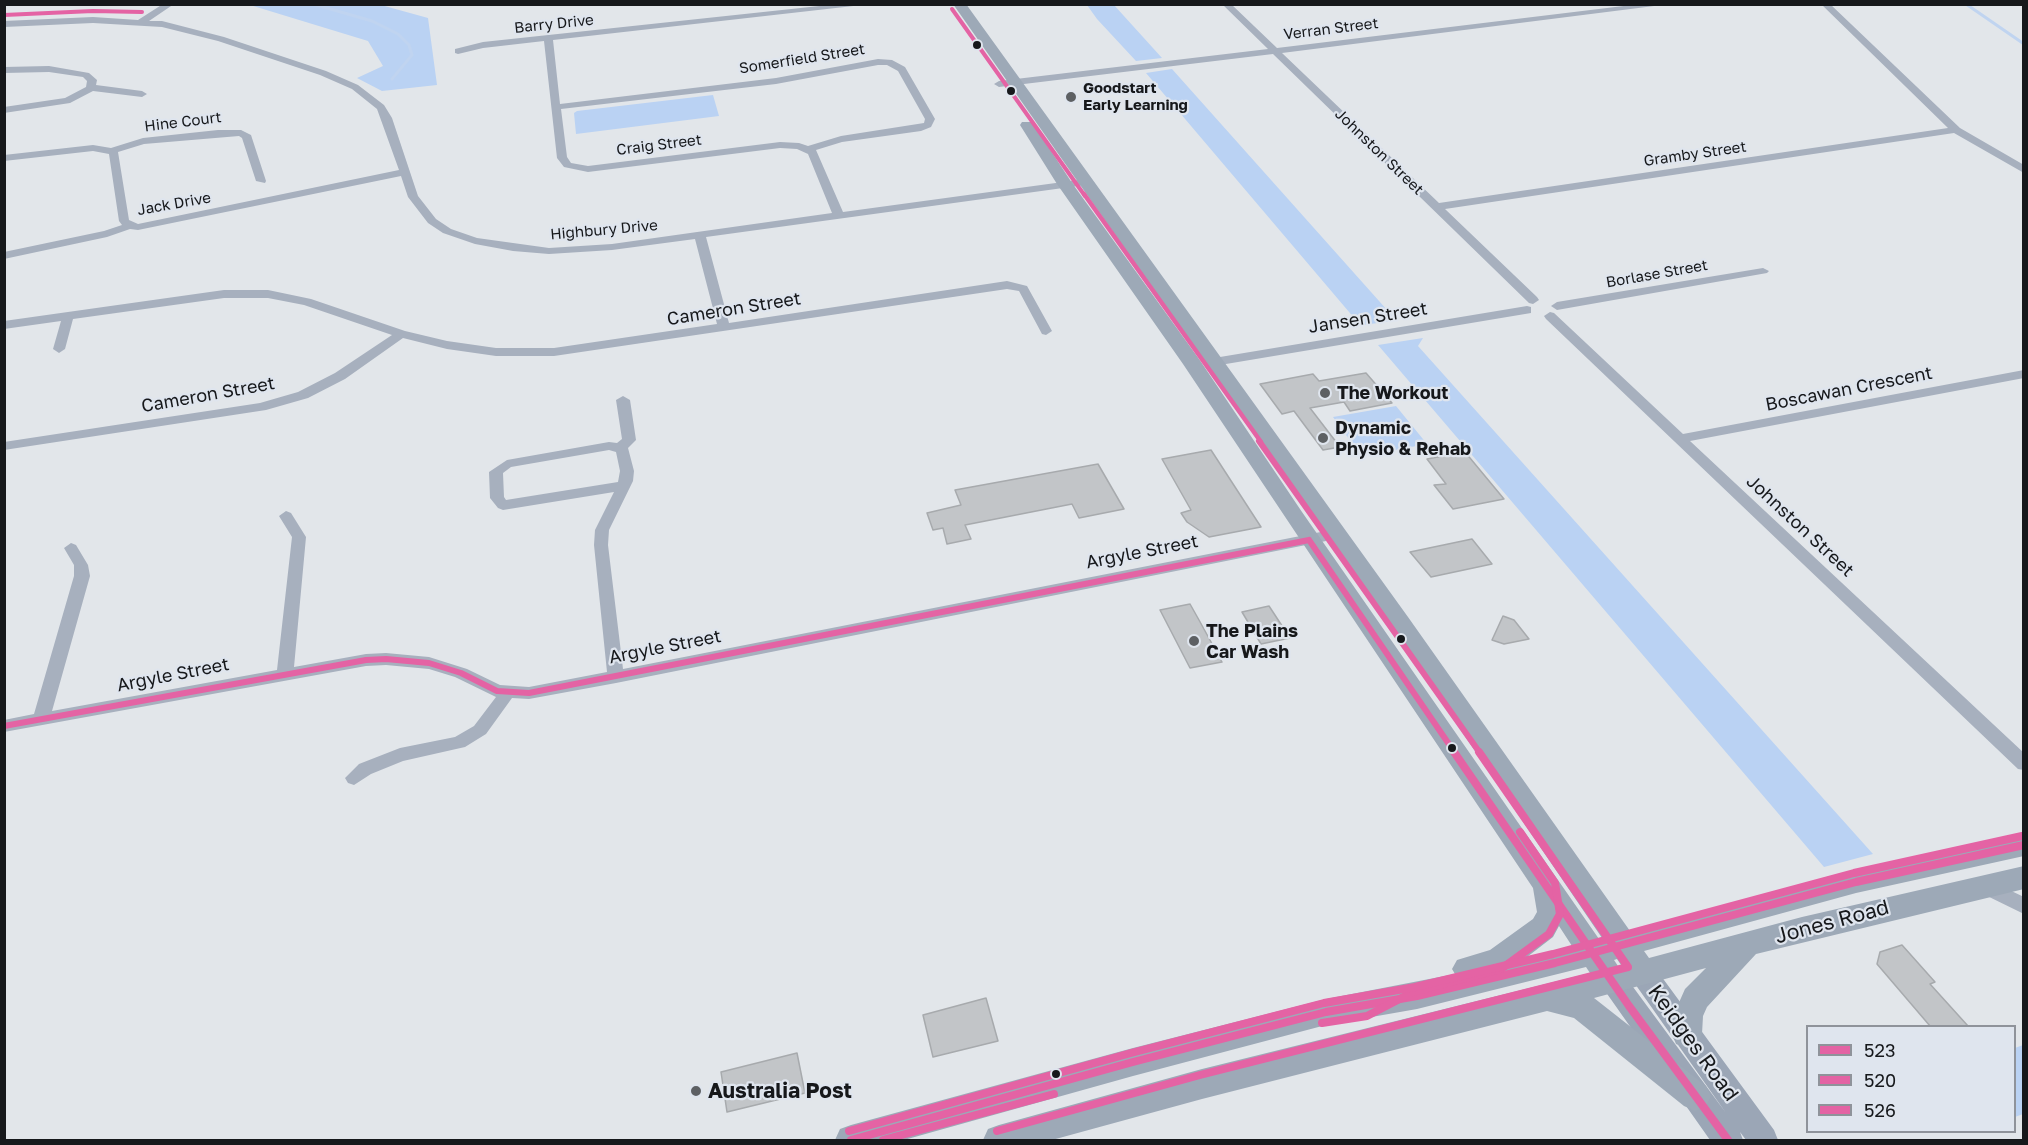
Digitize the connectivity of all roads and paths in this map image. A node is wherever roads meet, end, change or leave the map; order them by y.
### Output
1 (170, 4) edge
2 (867, 4) edge
3 (945, 4) edge
4 (959, 4) edge
5 (1226, 4) edge
6 (1666, 4) edge
7 (1826, 4) edge
8 (786, 9) edge
9 (142, 21) junction
10 (4, 24) edge
11 (548, 39) junction
12 (458, 51) dead end
13 (1274, 51) junction
14 (4, 70) edge
15 (1007, 83) junction
16 (91, 88) junction
17 (142, 94) dead end
18 (556, 107) junction
19 (4, 110) edge
20 (1956, 130) junction
21 (809, 150) junction
22 (112, 151) junction
23 (4, 158) edge
24 (2024, 170) edge
25 (406, 172) junction
26 (261, 181) dead end
27 (1085, 182) junction
28 (1065, 184) junction
29 (257, 204) junction
30 (1437, 207) junction
31 (839, 216) junction
32 (261, 218) dead end
33 (129, 226) junction
34 (700, 235) junction
35 (4, 256) edge
36 (1763, 271) dead end
37 (1530, 305) junction
38 (1554, 311) junction
39 (68, 316) junction
40 (1184, 319) junction
41 (4, 325) edge
42 (724, 328) junction
43 (1046, 331) dead end
44 (401, 334) junction
45 (59, 349) dead end
46 (1214, 362) junction
47 (1192, 363) junction
48 (2024, 374) edge
49 (623, 400) dead end
50 (1680, 439) junction
51 (4, 446) edge
52 (620, 448) junction
53 (623, 486) junction
54 (286, 516) dead end
55 (1336, 534) junction
56 (1309, 540) junction
57 (71, 548) dead end
58 (1400, 623) junction
59 (285, 674) junction
60 (616, 677) junction
61 (507, 692) junction
62 (1432, 717) junction
63 (41, 719) junction
64 (4, 726) edge
65 (2024, 764) edge
66 (354, 778) dead end
67 (2024, 845) edge
68 (2024, 877) edge
69 (1546, 886) junction
70 (1983, 886) junction
71 (2024, 906) edge
72 (1747, 944) junction
73 (1623, 945) junction
74 (1593, 954) junction
75 (1643, 973) junction
76 (1612, 981) junction
77 (1547, 998) junction
78 (1365, 1007) junction
79 (1687, 1034) junction
80 (1695, 1096) junction
81 (851, 1140) edge
82 (999, 1140) edge
83 (1728, 1140) edge
84 (1763, 1140) edge

1 - 9 street
2 - 8 street, Barry Drive
3 - 15 main road
4 - 15 main road
5 - 13 street, Johnston Street
6 - 13 street, Verran Street
7 - 20 street
8 - 11 street, Barry Drive
9 - 10 street, Highbury Drive
9 - 25 street, Highbury Drive
11 - 12 street, Barry Drive
11 - 18 street, Craig Street
13 - 15 street, Verran Street
13 - 30 street, Johnston Street
14 - 16 street
15 - 27 main road, Keidges Road
15 - 28 main road
16 - 17 street
16 - 19 street
18 - 21 street, Craig Street
18 - 21 street, Somerfield Street
20 - 24 street
20 - 30 street, Gramby Street
21 - 31 street
22 - 23 street
22 - 26 street, Hine Court
22 - 33 street, Jack Drive
25 - 29 street, Jack Drive
25 - 34 street, Highbury Drive
27 - 28 street, Highbury Drive
27 - 40 main road, Keidges Road
28 - 31 street, Highbury Drive
28 - 47 main road
29 - 32 street
29 - 33 street, Jack Drive
30 - 37 street, Johnston Street
31 - 34 street, Highbury Drive
33 - 35 street
34 - 42 street
36 - 38 street, Borlase Street
37 - 38 street
37 - 46 street, Jansen Street
38 - 50 street, Johnston Street
39 - 41 street, Cameron Street
39 - 44 street, Cameron Street
39 - 45 street
40 - 46 main road, Keidges Road
40 - 47 main road
42 - 43 street, Cameron Street
42 - 44 street, Cameron Street
44 - 51 street, Cameron Street
46 - 55 main road, Keidges Road
47 - 56 main road
48 - 50 street, Boscawan Crescent
49 - 52 street
50 - 65 street, Johnston Street
52 - 53 street
52 - 53 street
53 - 60 street
54 - 59 street
55 - 56 street, Argyle Street
55 - 58 main road, Keidges Road
56 - 60 street, Argyle Street
56 - 62 main road
57 - 63 street
58 - 62 main road
58 - 73 main road, Keidges Road
59 - 61 street, Argyle Street
59 - 63 street, Argyle Street
60 - 61 street, Argyle Street
61 - 66 street
62 - 69 main road
63 - 64 street, Argyle Street
67 - 73 main road, Jones Road
68 - 70 main road, Jones Road
69 - 74 main road
69 - 78 main road
70 - 71 street
70 - 72 main road, Jones Road
72 - 75 main road, Jones Road
72 - 79 main road
73 - 74 main road, Jones Road
73 - 75 main road, Keidges Road
74 - 76 main road
74 - 78 main road, Jones Road
75 - 76 main road, Jones Road
75 - 79 street, Keidges Road
76 - 77 main road, Jones Road
76 - 80 street, Keidges Road
77 - 80 main road
77 - 82 main road, Jones Road
78 - 81 main road
79 - 84 street, Keidges Road
80 - 83 street, Keidges Road

